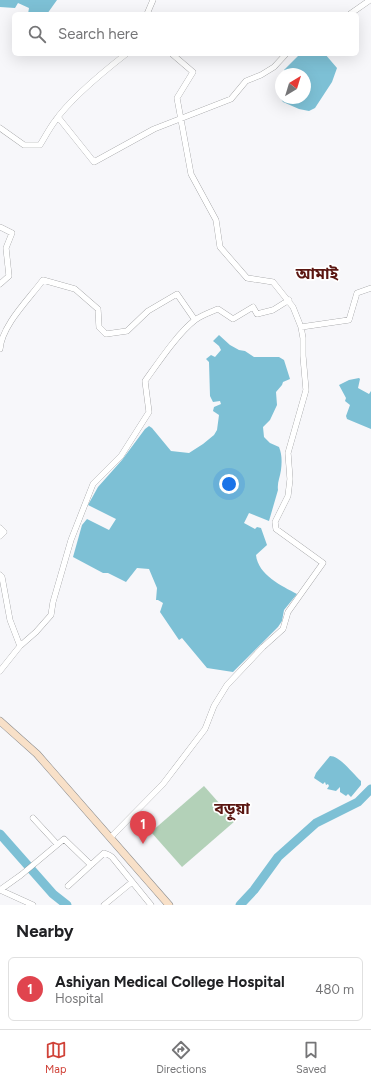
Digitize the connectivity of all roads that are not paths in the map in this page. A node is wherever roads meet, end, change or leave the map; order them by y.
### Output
1 (153, 0) edge
2 (370, 0) edge
3 (148, 12) edge
4 (353, 12) edge
5 (123, 56) edge
6 (174, 56) edge
7 (284, 56) edge
8 (58, 117) junction
9 (0, 128) edge
10 (0, 227) edge
11 (0, 284) edge
12 (371, 288) edge
13 (289, 300) junction
14 (195, 320) junction
15 (301, 327) junction
16 (0, 349) edge
17 (0, 528) edge
18 (0, 536) edge
19 (0, 575) edge
20 (20, 646) junction
21 (0, 671) edge
22 (0, 721) edge
23 (33, 818) dead end
24 (111, 837) junction
25 (57, 844) junction
26 (91, 865) junction
27 (132, 882) junction
28 (68, 886) dead end
29 (0, 891) edge
30 (26, 905) edge
31 (33, 905) edge
32 (104, 905) edge
33 (151, 905) edge
34 (169, 905) edge

1 - 3 street
2 - 4 street
5 - 8 street
6 - 13 street
7 - 8 street
8 - 9 street
10 - 11 street
12 - 15 street
13 - 14 street
13 - 15 street
14 - 16 street
14 - 20 street
15 - 24 street
17 - 18 street
19 - 20 street
20 - 21 street
22 - 24 street
23 - 25 street
24 - 34 street
25 - 26 street
25 - 29 street
26 - 27 street
26 - 28 street
27 - 32 street
27 - 33 street
29 - 30 street
29 - 31 street

